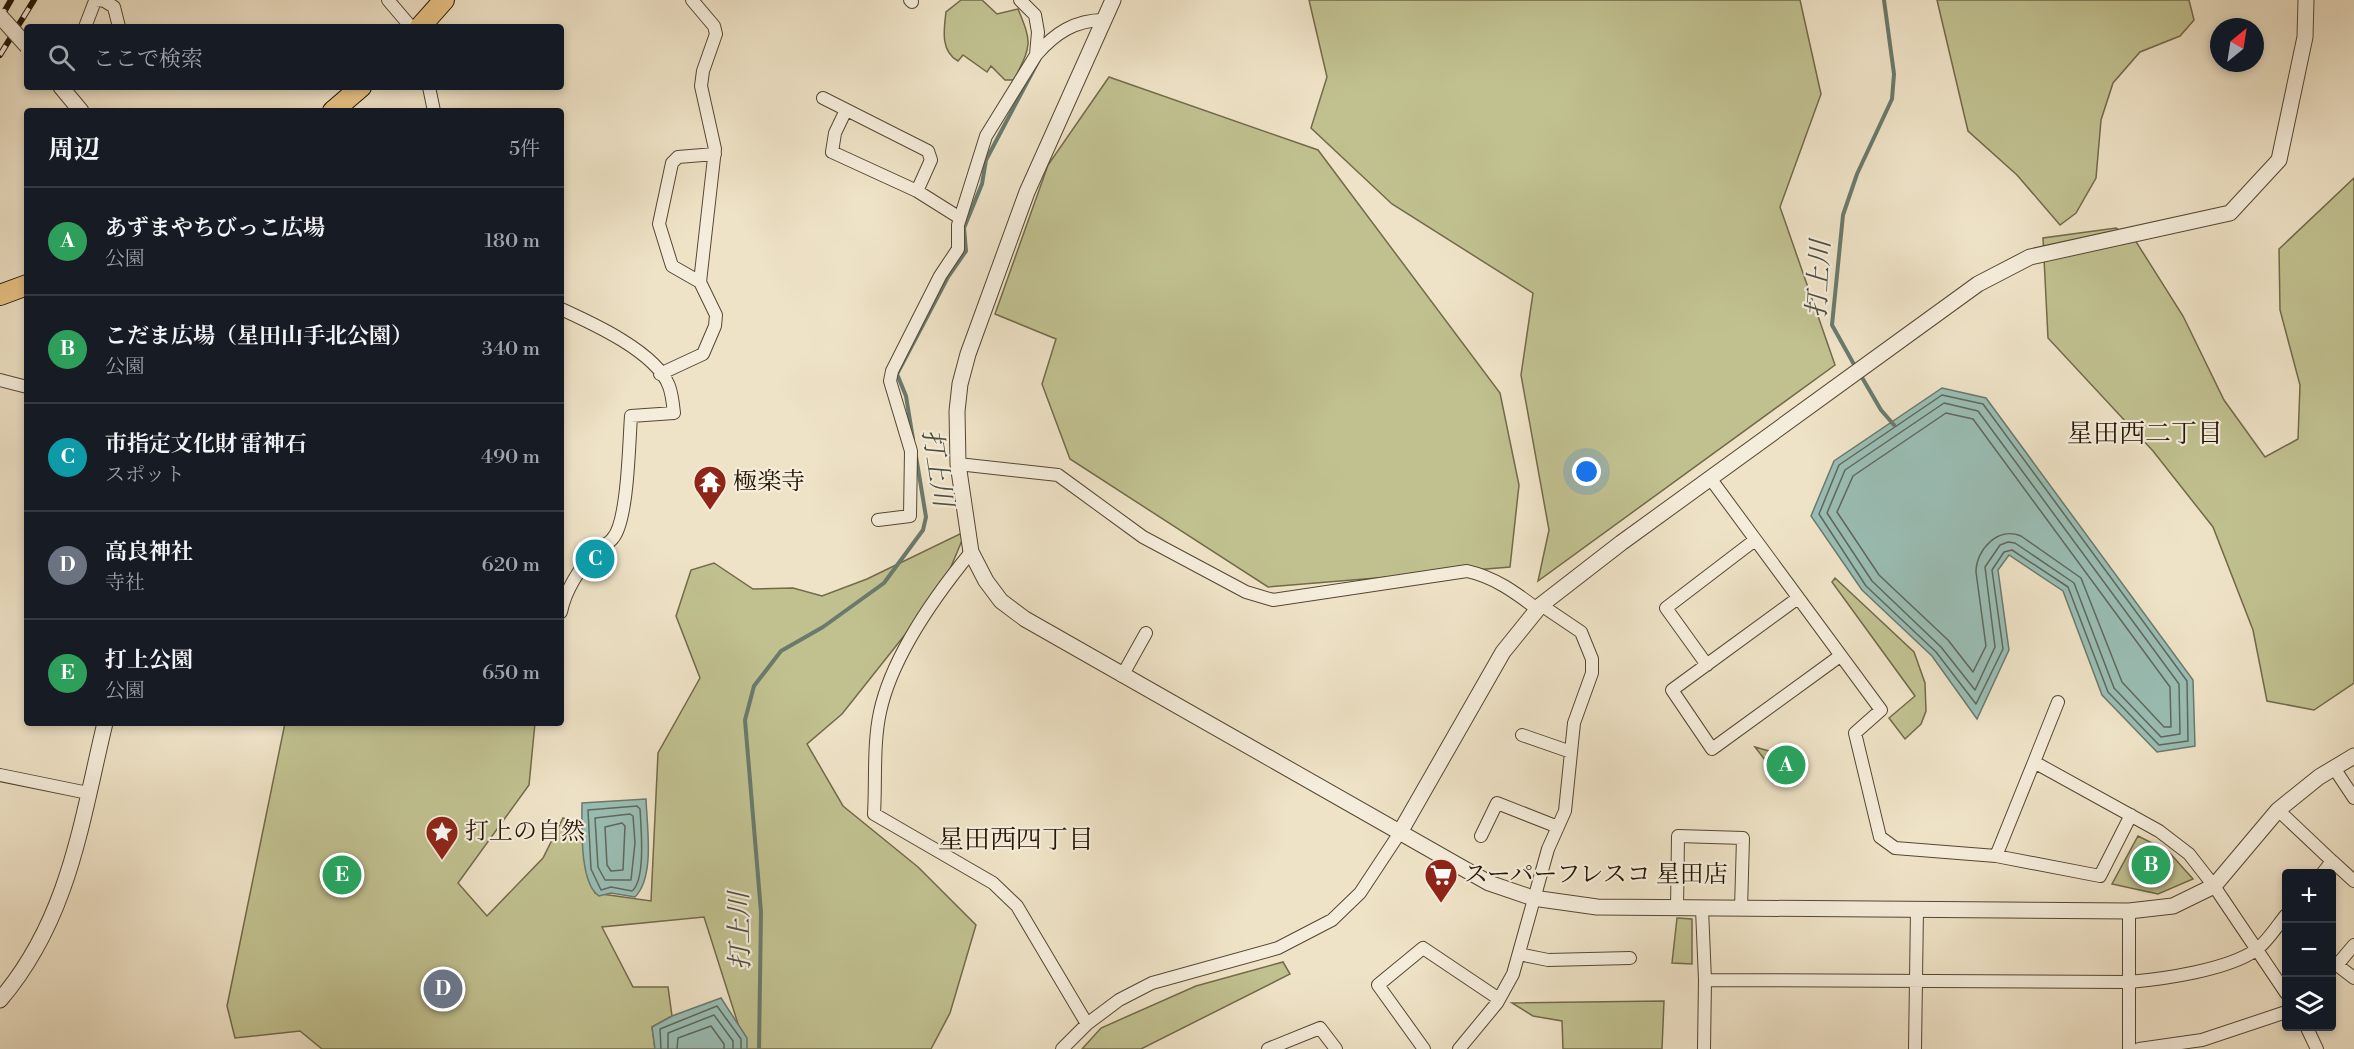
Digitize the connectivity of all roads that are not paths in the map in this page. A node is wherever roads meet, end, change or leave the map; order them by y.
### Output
1 (388, 0) edge
2 (444, 0) edge
3 (692, 0) edge
4 (1020, 0) edge
5 (1113, 0) edge
6 (2306, 0) edge
7 (0, 16) edge
8 (1104, 20) junction
9 (86, 24) edge
10 (117, 24) edge
11 (408, 24) edge
12 (423, 24) edge
13 (24, 43) edge
14 (1036, 55) junction
15 (64, 90) edge
16 (358, 90) edge
17 (430, 90) edge
18 (823, 98) dead end
19 (78, 108) edge
20 (336, 108) edge
21 (433, 108) edge
22 (846, 110) junction
23 (715, 154) junction
24 (917, 191) junction
25 (960, 218) junction
26 (700, 282) junction
27 (24, 286) edge
28 (0, 296) edge
29 (564, 310) edge
30 (660, 374) junction
31 (0, 380) edge
32 (24, 386) edge
33 (958, 464) junction
34 (1710, 478) junction
35 (878, 520) dead end
36 (1755, 540) junction
37 (971, 552) junction
38 (1798, 598) junction
39 (564, 606) edge
40 (1539, 607) junction
41 (1146, 633) dead end
42 (1840, 656) junction
43 (1707, 665) junction
44 (1122, 676) junction
45 (2058, 702) dead end
46 (104, 726) edge
47 (1522, 735) dead end
48 (1571, 752) junction
49 (2354, 756) edge
50 (2034, 762) junction
51 (2334, 768) junction
52 (0, 775) edge
53 (88, 793) junction
54 (2354, 798) edge
55 (2278, 810) junction
56 (2131, 815) junction
57 (1558, 827) junction
58 (1399, 834) junction
59 (1481, 836) dead end
60 (1996, 856) junction
61 (2332, 861) junction
62 (2325, 869) edge
63 (2354, 881) edge
64 (2214, 886) junction
65 (1533, 898) junction
66 (1677, 909) junction
67 (1702, 909) junction
68 (1742, 909) junction
69 (1917, 909) junction
70 (2129, 911) junction
71 (2282, 920) edge
72 (2354, 945) edge
73 (2257, 950) junction
74 (1519, 954) junction
75 (1630, 958) dead end
76 (2336, 966) edge
77 (2336, 969) edge
78 (2354, 978) edge
79 (1706, 980) junction
80 (1916, 980) junction
81 (2129, 982) junction
82 (2282, 987) edge
83 (1500, 999) junction
84 (0, 1000) edge
85 (2282, 1013) edge
86 (1087, 1024) junction
87 (2308, 1031) edge
88 (1062, 1049) edge
89 (1268, 1049) edge
90 (1336, 1049) edge
91 (1424, 1049) edge
92 (1459, 1049) edge
93 (1704, 1049) edge
94 (1915, 1049) edge
95 (2129, 1049) edge
96 (2139, 1049) edge
97 (2317, 1049) edge

1 - 11 street
2 - 12 main road
3 - 23 street
4 - 14 street
5 - 8 street
6 - 34 street
7 - 13 street, bridge
8 - 14 street
8 - 33 street
9 - 10 street
14 - 25 street
15 - 19 street
16 - 20 main road
17 - 21 street
18 - 22 street
22 - 24 street
22 - 24 street
23 - 26 street
23 - 26 street
24 - 25 street
25 - 35 street
26 - 30 street
27 - 28 main road
29 - 30 street
30 - 39 street
31 - 32 street
33 - 37 street
33 - 40 street
34 - 36 street
34 - 40 street
36 - 38 street
36 - 43 street
37 - 44 street
37 - 86 street
38 - 42 street
38 - 43 street
40 - 48 street
40 - 58 street
41 - 44 street
42 - 43 street
42 - 60 street
44 - 58 street
45 - 50 street
46 - 53 street
47 - 48 street
48 - 57 street
49 - 51 street
50 - 56 street
50 - 60 street
51 - 54 street
51 - 55 street
52 - 53 street
53 - 84 street
55 - 61 street
55 - 64 street
56 - 60 street
56 - 64 street
57 - 59 street
57 - 65 street
58 - 65 street
58 - 86 street
61 - 62 street
61 - 63 street
64 - 70 street
64 - 73 street
65 - 66 street
65 - 74 street
66 - 67 street
66 - 68 street
67 - 68 street
67 - 79 street
68 - 69 street
69 - 70 street
69 - 80 street
70 - 81 street
71 - 73 street
72 - 76 street
73 - 81 street
73 - 82 street
74 - 75 street
74 - 83 street
77 - 78 street
79 - 80 street
79 - 93 street
80 - 81 street
80 - 94 street
81 - 95 street
83 - 91 street
83 - 92 street
85 - 96 street
86 - 88 street
87 - 97 street
89 - 90 street

